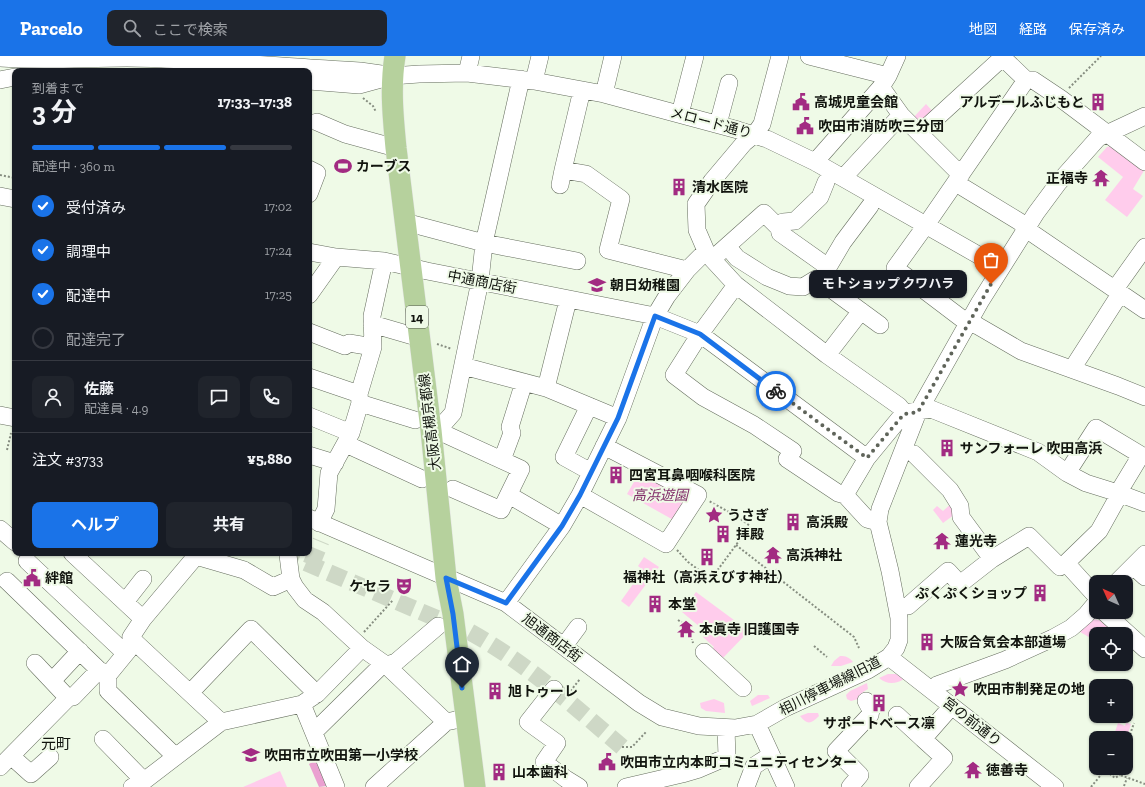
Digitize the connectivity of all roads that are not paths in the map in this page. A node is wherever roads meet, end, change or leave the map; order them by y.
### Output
1 (471, 56) edge
2 (540, 56) edge
3 (613, 56) edge
4 (695, 56) edge
5 (780, 56) edge
6 (809, 56) edge
7 (897, 56) edge
8 (1002, 57) edge
9 (68, 58) edge
10 (231, 60) edge
11 (158, 66) edge
12 (394, 66) edge
13 (309, 68) edge
14 (312, 68) edge
15 (6, 71) edge
16 (467, 72) junction
17 (528, 80) junction
18 (1026, 80) junction
19 (885, 81) junction
20 (729, 83) dead end
21 (582, 90) junction
22 (604, 94) junction
23 (680, 114) junction
24 (901, 115) junction
25 (1145, 116) edge
26 (317, 122) dead end
27 (718, 124) junction
28 (920, 133) junction
29 (755, 134) junction
30 (1107, 134) junction
31 (396, 148) junction
32 (815, 162) junction
33 (1145, 162) edge
34 (312, 170) edge
35 (843, 178) junction
36 (958, 179) junction
37 (826, 182) dead end
38 (312, 186) edge
39 (0, 196) edge
40 (12, 198) edge
41 (870, 206) dead end
42 (405, 222) junction
43 (926, 225) junction
44 (779, 228) junction
45 (1026, 229) junction
46 (484, 243) junction
47 (727, 246) junction
48 (1145, 247) edge
49 (312, 253) edge
50 (709, 255) junction
51 (336, 257) junction
52 (576, 261) dead end
53 (384, 262) junction
54 (411, 267) junction
55 (1001, 268) junction
56 (687, 270) junction
57 (824, 274) junction
58 (480, 281) junction
59 (736, 286) junction
60 (312, 291) edge
61 (1118, 292) junction
62 (568, 300) junction
63 (1145, 310) edge
64 (861, 311) junction
65 (655, 316) junction
66 (968, 322) junction
67 (372, 324) junction
68 (880, 325) dead end
69 (312, 333) edge
70 (700, 334) junction
71 (420, 338) junction
72 (373, 347) junction
73 (828, 355) junction
74 (463, 366) junction
75 (1072, 369) junction
76 (312, 378) edge
77 (524, 382) junction
78 (546, 388) junction
79 (360, 398) junction
80 (1145, 398) edge
81 (589, 406) junction
82 (911, 413) junction
83 (0, 415) edge
84 (312, 418) edge
85 (618, 418) junction
86 (12, 425) edge
87 (431, 428) junction
88 (348, 438) junction
89 (604, 446) junction
90 (914, 454) dead end
91 (312, 456) edge
92 (867, 458) junction
93 (502, 460) junction
94 (335, 463) junction
95 (591, 472) junction
96 (1068, 473) junction
97 (422, 479) dead end
98 (453, 489) dead end
99 (1118, 492) junction
100 (509, 495) junction
101 (580, 495) junction
102 (845, 495) junction
103 (1145, 503) edge
104 (314, 520) edge
105 (878, 522) junction
106 (562, 526) junction
107 (0, 529) edge
108 (12, 539) edge
109 (1145, 554) edge
110 (29, 556) edge
111 (75, 556) edge
112 (288, 556) edge
113 (992, 559) junction
114 (1066, 563) junction
115 (1139, 572) edge
116 (446, 578) junction
117 (143, 579) dead end
118 (291, 579) junction
119 (3, 583) edge
120 (1089, 593) edge
121 (125, 602) junction
122 (506, 603) junction
123 (908, 606) dead end
124 (1089, 612) edge
125 (143, 619) junction
126 (1113, 619) edge
127 (438, 626) dead end
128 (578, 627) dead end
129 (358, 645) junction
130 (564, 646) junction
131 (130, 648) junction
132 (698, 648) road end
133 (1145, 649) edge
134 (80, 651) junction
135 (889, 657) junction
136 (35, 663) dead end
137 (386, 665) junction
138 (104, 672) junction
139 (52, 681) junction
140 (743, 688) dead end
141 (931, 690) junction
142 (190, 693) junction
143 (317, 694) junction
144 (559, 694) road end
145 (68, 698) junction
146 (866, 701) dead end
147 (302, 704) junction
148 (951, 707) junction
149 (898, 715) dead end
150 (456, 720) junction
151 (221, 722) junction
152 (757, 724) junction
153 (726, 728) junction
154 (314, 732) junction
155 (102, 739) dead end
156 (923, 739) junction
157 (772, 755) junction
158 (175, 756) junction
159 (50, 757) dead end
160 (6, 761) edge
161 (699, 769) junction
162 (572, 783) edge
163 (138, 784) edge
164 (336, 787) edge
165 (374, 787) edge
166 (475, 787) edge
167 (626, 787) edge
168 (686, 787) edge
169 (746, 787) edge
170 (786, 787) edge
171 (850, 787) edge
172 (918, 787) edge
173 (1055, 787) edge

1 - 16 street
2 - 17 street
3 - 22 street
4 - 23 street
5 - 29 street
6 - 19 street
7 - 19 street
8 - 18 street
8 - 28 street
9 - 11 street, メロード通り
9 - 15 street, メロード通り
10 - 11 street, メロード通り
10 - 13 street, メロード通り
12 - 14 street, メロード通り
12 - 16 street, メロード通り
12 - 31 main road, 大阪高槻京都線 / 14
16 - 17 street, メロード通り
17 - 21 street, メロード通り
17 - 46 street
18 - 30 street
18 - 36 street
19 - 24 street
19 - 32 street
20 - 27 street
21 - 22 street, メロード通り
21 - 56 street
22 - 23 street, メロード通り
23 - 27 street, メロード通り
24 - 28 street
24 - 35 street
25 - 30 street, 相川停車場線旧道
26 - 31 street
27 - 29 street, メロード通り
28 - 36 street
29 - 32 street, メロード通り
29 - 50 street
30 - 33 street
30 - 45 street, 相川停車場線旧道
31 - 42 main road, 大阪高槻京都線 / 14
32 - 35 street, メロード通り
34 - 38 street
35 - 43 street, メロード通り
36 - 43 street
36 - 45 street
37 - 44 street
39 - 40 street
41 - 57 street
42 - 46 street
42 - 54 main road, 大阪高槻京都線 / 14
43 - 55 street, メロード通り
43 - 66 street
44 - 47 street
44 - 57 street
45 - 55 street, 相川停車場線旧道
45 - 61 street
46 - 52 street
46 - 58 street
47 - 50 street
47 - 57 street
48 - 61 street
49 - 51 street, 中通商店街
50 - 56 street
50 - 59 street
51 - 53 street, 中通商店街
51 - 60 street
53 - 54 street, 中通商店街
53 - 67 street
54 - 58 street, 中通商店街
54 - 71 main road, 大阪高槻京都線 / 14
55 - 66 street, 相川停車場線旧道
56 - 65 street
57 - 64 street
58 - 62 street, 中通商店街
58 - 74 street
59 - 70 street
59 - 73 street
61 - 63 street
61 - 75 street
62 - 65 street, 中通商店街
62 - 78 street
64 - 68 street
64 - 73 street
65 - 70 street, 中通商店街
65 - 85 street
66 - 75 street
66 - 82 street, 相川停車場線旧道
67 - 71 street
67 - 72 street
69 - 72 street
70 - 92 street, 中通商店街
70 - 102 street
71 - 87 main road, 大阪高槻京都線 / 14
72 - 79 street
73 - 82 street
74 - 77 street
74 - 87 street
75 - 80 street
76 - 79 street
77 - 78 street
77 - 93 street
78 - 81 street
79 - 87 street
79 - 88 street
81 - 85 street
81 - 95 street
82 - 92 street
82 - 96 street
82 - 105 street, 相川停車場線旧道
83 - 86 street
84 - 88 street
85 - 89 street
87 - 93 street
87 - 116 main road, 大阪高槻京都線 / 14
88 - 94 street
88 - 97 street
89 - 95 street
89 - 101 street
90 - 113 street
91 - 94 street
92 - 102 street
93 - 100 street
94 - 104 street
95 - 101 street
96 - 99 street
96 - 99 street
98 - 100 street
99 - 103 street
99 - 114 street
100 - 106 street
101 - 106 street
102 - 105 street
104 - 116 street, 旭通商店街
105 - 135 street, 相川停車場線旧道
106 - 122 street
107 - 108 street
109 - 115 street
110 - 119 street
110 - 131 street
111 - 121 street
112 - 118 street
113 - 114 street
113 - 123 street
114 - 120 street
116 - 122 street, 旭通商店街
116 - 150 main road, 大阪高槻京都線 / 14
117 - 121 street
118 - 125 street
118 - 129 street
119 - 134 street
121 - 125 street
122 - 130 street, 旭通商店街
124 - 141 street
125 - 131 street
126 - 133 street
127 - 137 street
128 - 130 street
129 - 137 street
129 - 143 street
130 - 153 street, 旭通商店街
131 - 138 street
131 - 142 street
132 - 140 street
134 - 138 street
134 - 139 street
135 - 141 street, 宮の前通り
135 - 152 street, 相川停車場線旧道
136 - 139 street
137 - 150 street
137 - 154 street
138 - 145 street
138 - 158 street
139 - 145 street
141 - 148 street, 宮の前通り
142 - 143 street
142 - 151 street
143 - 147 street
144 - 162 street
145 - 160 street
146 - 171 street
147 - 151 street
147 - 154 street
148 - 156 street
148 - 173 street, 宮の前通り
149 - 156 street
150 - 165 street
150 - 166 main road, 大阪高槻京都線 / 14
151 - 158 street
152 - 153 street, 相川停車場線旧道
152 - 157 street
153 - 161 street
154 - 164 street
155 - 163 street
156 - 172 street
157 - 169 street
157 - 170 street
158 - 163 street
159 - 160 street
161 - 167 street
161 - 168 street

